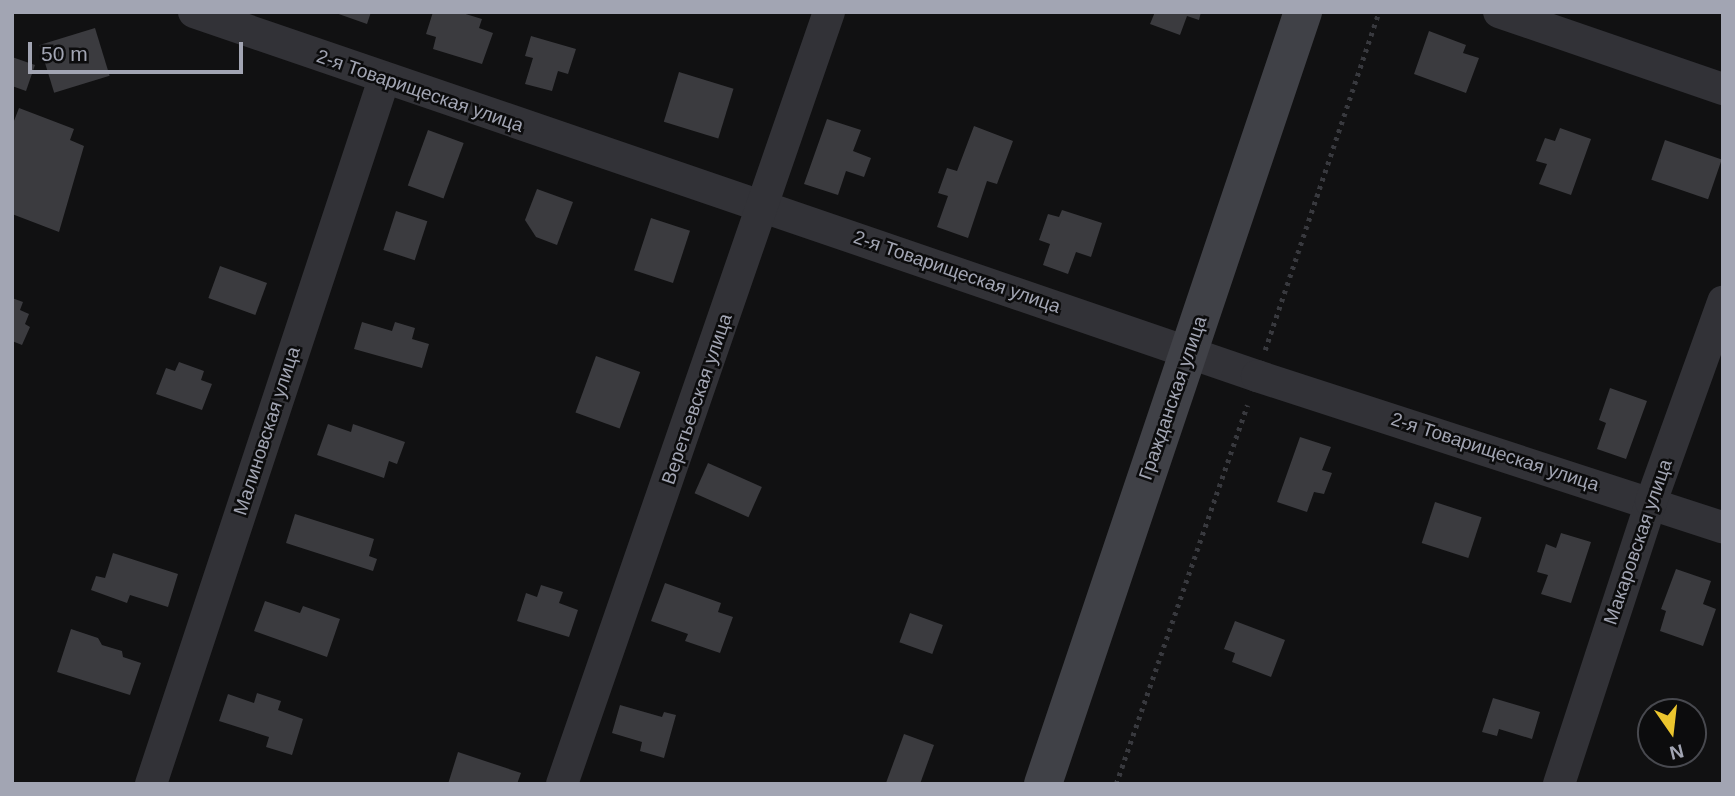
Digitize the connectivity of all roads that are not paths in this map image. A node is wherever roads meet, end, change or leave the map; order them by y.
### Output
1 (194, 12) edge
2 (829, 12) edge
3 (1303, 12) edge
4 (1499, 12) edge
5 (384, 79) junction
6 (1723, 89) edge
7 (765, 206) junction
8 (1723, 302) edge
9 (1188, 352) junction
10 (1651, 502) junction
11 (1723, 527) edge
12 (151, 784) edge
13 (562, 784) edge
14 (1044, 784) edge
15 (1559, 784) edge

1 - 5 street, 2-я Товарищеская улица
2 - 7 street, Веретьевская улица
3 - 9 main road, Гражданская улица
4 - 6 street
5 - 7 street, 2-я Товарищеская улица
5 - 12 street, Малиновская улица
7 - 9 street, 2-я Товарищеская улица
7 - 13 street, Веретьевская улица
8 - 10 street, Макаровская улица
9 - 10 street, 2-я Товарищеская улица
9 - 14 main road, Гражданская улица
10 - 11 street, 2-я Товарищеская улица
10 - 15 street, Макаровская улица

